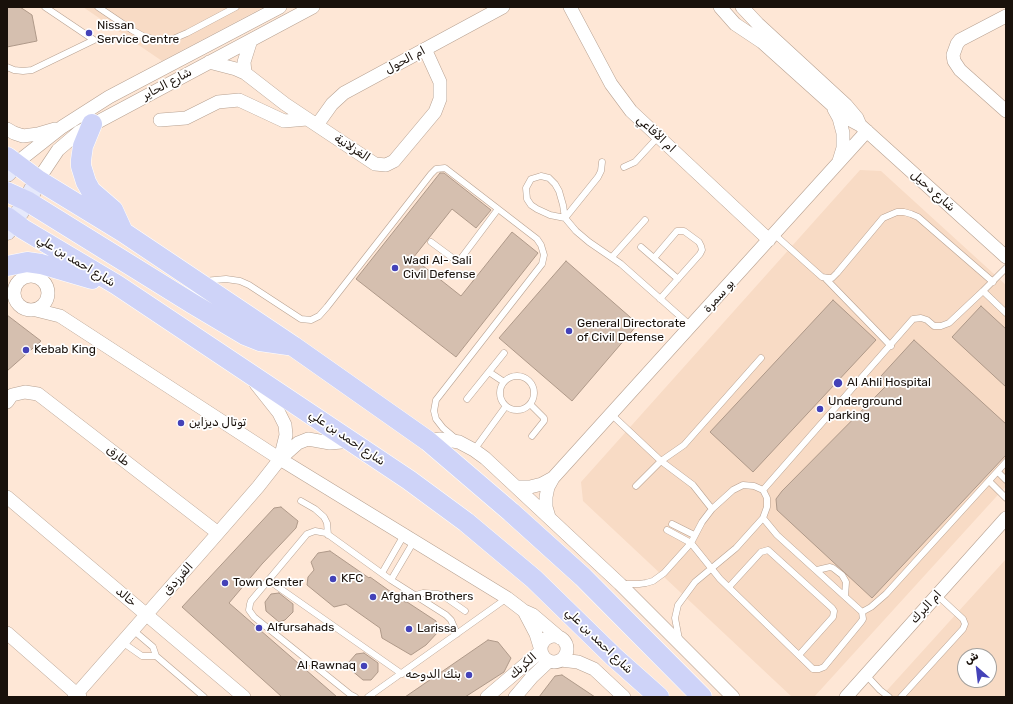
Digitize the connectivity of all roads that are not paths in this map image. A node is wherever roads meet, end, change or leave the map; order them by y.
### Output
1 (45, 7) edge
2 (98, 7) edge
3 (236, 7) edge
4 (280, 7) edge
5 (313, 7) edge
6 (503, 7) edge
7 (570, 7) edge
8 (720, 7) edge
9 (742, 7) edge
10 (757, 7) edge
11 (727, 12) edge
12 (1006, 16) edge
13 (758, 24) junction
14 (251, 40) junction
15 (425, 49) junction
16 (209, 62) junction
17 (7, 67) edge
18 (245, 73) junction
19 (832, 106) junction
20 (1006, 111) edge
21 (160, 120) dead end
22 (312, 122) junction
23 (92, 124) junction
24 (62, 127) junction
25 (864, 128) junction
26 (7, 129) edge
27 (658, 137) junction
28 (602, 162) dead end
29 (839, 163) junction
30 (624, 167) dead end
31 (38, 180) junction
32 (11, 183) edge
33 (498, 209) junction
34 (565, 218) junction
35 (645, 220) dead end
36 (9, 223) edge
37 (123, 232) junction
38 (772, 237) junction
39 (431, 242) dead end
40 (641, 247) dead end
41 (612, 257) junction
42 (1006, 257) edge
43 (654, 258) junction
44 (7, 266) edge
45 (1006, 268) edge
46 (825, 278) junction
47 (678, 279) junction
48 (197, 281) junction
49 (993, 282) junction
50 (117, 285) junction
51 (983, 292) junction
52 (48, 298) junction
53 (660, 299) junction
54 (11, 300) edge
55 (36, 310) junction
56 (1006, 313) edge
57 (60, 316) junction
58 (691, 326) junction
59 (293, 346) junction
60 (891, 346) junction
61 (504, 352) dead end
62 (761, 358) dead end
63 (489, 372) junction
64 (247, 373) junction
65 (504, 382) junction
66 (10, 399) edge
67 (467, 399) dead end
68 (530, 404) junction
69 (506, 406) junction
70 (611, 414) junction
71 (532, 436) dead end
72 (353, 441) junction
73 (428, 441) junction
74 (459, 442) junction
75 (474, 450) junction
76 (280, 459) junction
77 (662, 461) junction
78 (1006, 462) edge
79 (998, 472) junction
80 (553, 478) junction
81 (1006, 480) edge
82 (989, 481) junction
83 (636, 486) dead end
84 (517, 487) junction
85 (763, 490) junction
86 (7, 497) edge
87 (1006, 498) edge
88 (301, 501) dead end
89 (712, 509) junction
90 (549, 517) junction
91 (763, 518) junction
92 (1006, 518) edge
93 (672, 524) dead end
94 (667, 530) dead end
95 (218, 534) junction
96 (328, 535) junction
97 (694, 535) junction
98 (409, 538) junction
99 (690, 542) junction
100 (713, 568) junction
101 (817, 570) junction
102 (382, 573) junction
103 (268, 580) junction
104 (392, 580) junction
105 (620, 584) junction
106 (729, 587) junction
107 (416, 595) junction
108 (937, 595) junction
109 (845, 596) junction
110 (507, 598) junction
111 (465, 611) dead end
112 (524, 611) junction
113 (862, 612) junction
114 (146, 614) junction
115 (133, 630) junction
116 (7, 633) edge
117 (458, 634) junction
118 (560, 638) junction
119 (122, 642) junction
120 (679, 642) junction
121 (541, 649) junction
122 (799, 655) junction
123 (156, 656) junction
124 (614, 657) junction
125 (555, 660) junction
126 (402, 674) junction
127 (866, 675) junction
128 (77, 696) edge
129 (204, 697) edge
130 (244, 697) edge
131 (355, 697) edge
132 (368, 697) edge
133 (488, 697) edge
134 (515, 697) edge
135 (624, 697) edge
136 (644, 697) edge
137 (659, 697) edge
138 (702, 697) edge
139 (733, 697) edge
140 (846, 697) edge
141 (889, 697) edge
142 (901, 697) edge

1 - 17 lane
2 - 3 lane
4 - 24 street, شارع الحاير
5 - 14 street, شارع الحاير
6 - 15 street, ام الحول
7 - 27 street, ام الأفاعي
8 - 11 street, شارع دحيل
9 - 13 street, شارع دحيل
10 - 13 street
11 - 19 street, شارع دحيل
12 - 20 street
13 - 25 street, شارع دحيل
14 - 16 street, شارع الحاير
14 - 18 street
15 - 22 street, ام الحول
15 - 22 street, الغزلانية
16 - 18 street, الغزلانية
16 - 23 street, شارع الحاير
18 - 22 street, الغزلانية
19 - 25 street, شارع دحيل
19 - 29 street
21 - 22 street
23 - 31 street, شارع الحاير
23 - 37 main road
24 - 26 street
24 - 32 street, شارع الحاير
25 - 29 street, بو سمرة
25 - 42 street, شارع دحيل
27 - 30 lane
27 - 38 street, ام الأفاعي
28 - 34 lane
29 - 38 street, بو سمرة
31 - 32 main road
31 - 37 main road
32 - 36 main road
32 - 59 main road
33 - 39 lane
33 - 48 lane
33 - 74 lane
34 - 34 lane
34 - 41 lane
35 - 41 lane
36 - 50 main road, شارع احمد بن علي
37 - 48 main road
38 - 46 lane
38 - 58 street, بو سمرة
40 - 43 lane
41 - 53 lane
43 - 47 lane
43 - 47 lane
44 - 50 main road
45 - 49 lane
46 - 49 lane
46 - 60 lane
47 - 53 lane
48 - 59 main road
49 - 51 lane
50 - 64 main road, شارع احمد بن علي
51 - 56 lane
51 - 60 lane
52 - 54 street
52 - 55 street
52 - 57 street, شارع احمد بن علي
53 - 58 lane
54 - 55 street
55 - 57 street, شارع احمد بن علي
57 - 76 street, شارع احمد بن علي
58 - 70 street, بو سمرة
59 - 73 main road
60 - 85 lane
61 - 63 lane
62 - 77 lane
63 - 65 lane
63 - 67 lane
64 - 72 main road, شارع احمد بن علي
64 - 76 street, الفرزدق
65 - 68 lane
65 - 69 lane
66 - 95 street, طارق
68 - 69 lane
68 - 71 lane
69 - 75 lane
70 - 77 lane
70 - 80 street, بو سمرة
72 - 76 street, الفرزدق
72 - 124 main road, شارع احمد بن علي
73 - 74 street
73 - 138 main road
74 - 75 street
75 - 84 street
76 - 95 street, الفرزدق
76 - 98 street, شارع احمد بن علي
77 - 83 lane
77 - 89 lane
78 - 79 lane
79 - 81 lane
79 - 82 lane
80 - 84 street, بو سمرة
80 - 90 street, بو سمرة
82 - 87 lane
82 - 113 lane
84 - 90 street
85 - 89 lane
85 - 91 lane
86 - 114 street, خالد
88 - 96 lane
89 - 97 lane
90 - 105 street
91 - 100 lane
91 - 101 lane
92 - 108 street, ام البرك
93 - 97 lane
94 - 99 lane
95 - 114 street, الفرزدق
96 - 102 lane
96 - 103 lane
97 - 99 lane
98 - 102 lane
98 - 104 lane
98 - 110 street, شارع احمد بن علي
99 - 100 lane
99 - 105 lane
100 - 106 lane
100 - 120 lane
101 - 109 lane
101 - 109 lane
102 - 104 lane
103 - 126 lane
103 - 131 lane
104 - 107 lane
105 - 120 street
106 - 122 lane
106 - 122 lane
107 - 111 lane
107 - 117 lane
108 - 127 street, ام البرك
108 - 142 lane
109 - 113 lane
110 - 112 street, شارع احمد بن علي
110 - 117 lane
112 - 118 street, شارع احمد بن علي
112 - 121 street, شارع احمد بن علي
113 - 122 lane
114 - 115 street, الفرزدق
114 - 130 street, خالد
115 - 119 street, الفرزدق
115 - 123 lane
116 - 128 street
117 - 126 lane
118 - 121 street
118 - 125 street
119 - 123 lane
119 - 128 street, الفرزدق
120 - 139 street
121 - 125 street
121 - 133 street, الكرنك
123 - 129 lane
124 - 136 main road
124 - 137 main road, شارع احمد بن علي
125 - 134 street, الكرنك
125 - 135 street, شارع احمد بن علي
126 - 132 lane
127 - 140 street, ام البرك
127 - 141 lane

